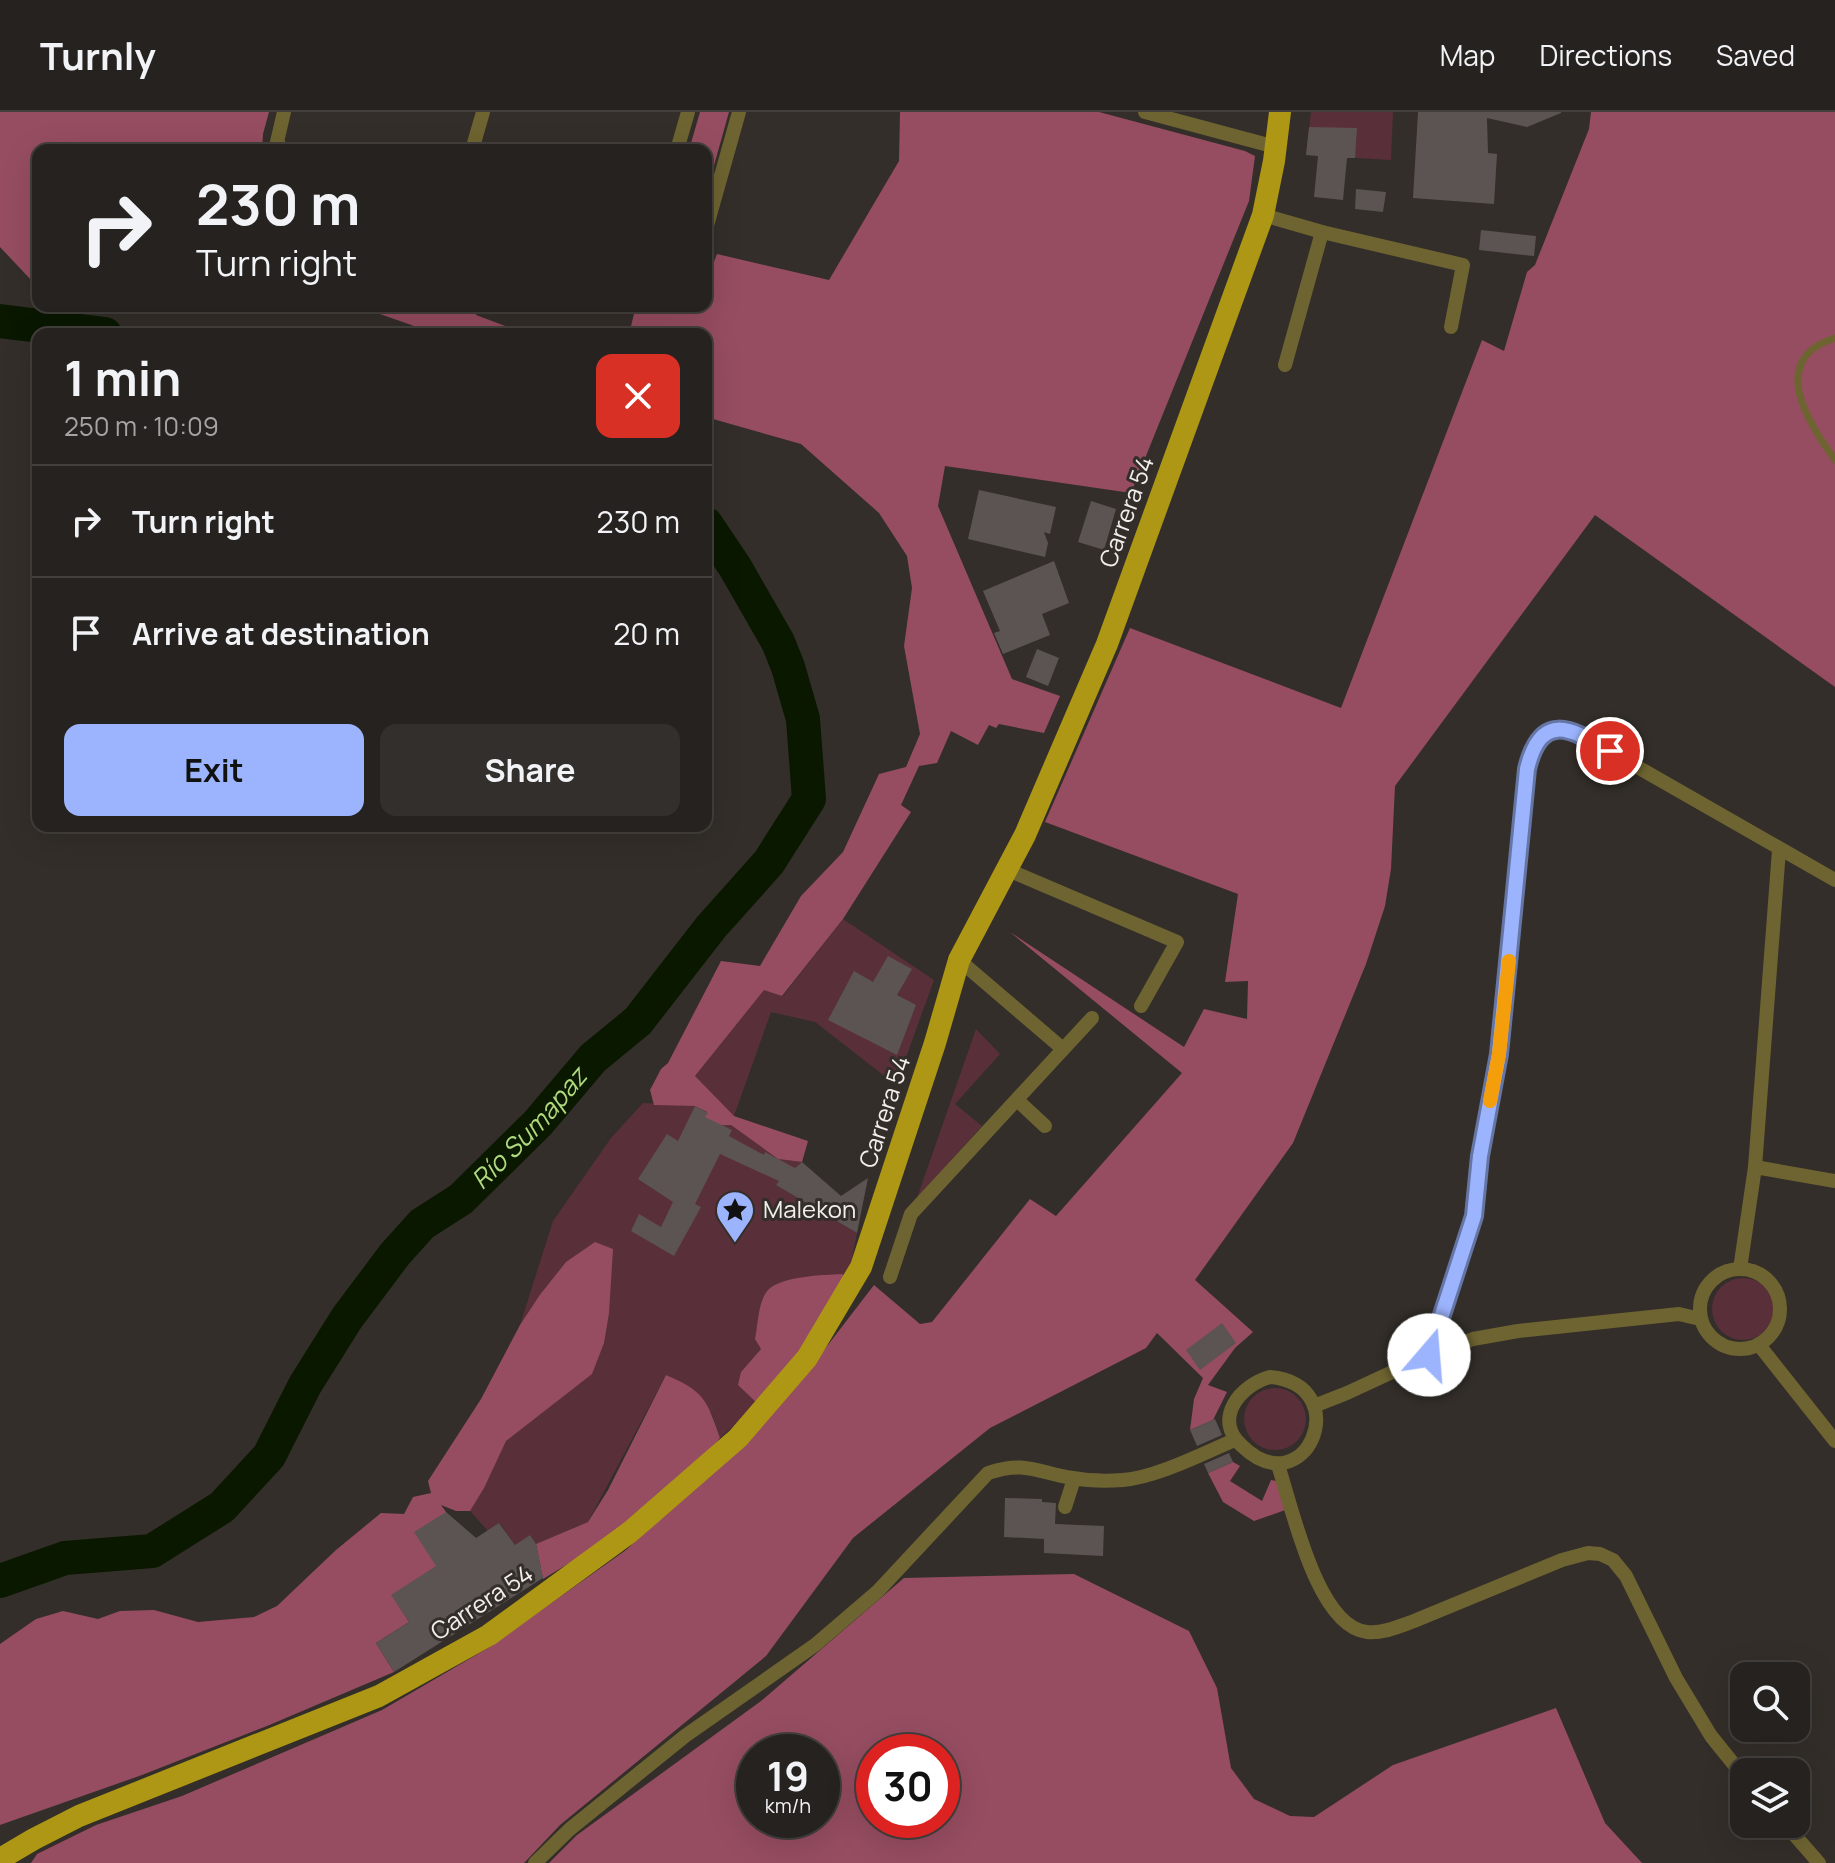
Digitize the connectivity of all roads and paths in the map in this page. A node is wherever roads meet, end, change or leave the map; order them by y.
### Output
1 (284, 112) edge
2 (483, 112) edge
3 (688, 112) edge
4 (739, 112) edge
5 (1145, 112) edge
6 (1280, 112) edge
7 (278, 144) edge
8 (474, 144) edge
9 (679, 144) edge
10 (1276, 147) junction
11 (712, 208) edge
12 (1263, 215) junction
13 (1322, 232) junction
14 (1451, 327) dead end
15 (1835, 338) edge
16 (1285, 365) dead end
17 (1835, 460) edge
18 (1779, 850) junction
19 (1008, 870) junction
20 (1835, 880) edge
21 (959, 960) junction
22 (1141, 1006) dead end
23 (1092, 1018) dead end
24 (1063, 1049) junction
25 (1017, 1100) junction
26 (1045, 1126) dead end
27 (1755, 1167) junction
28 (1835, 1181) edge
29 (1740, 1269) junction
30 (890, 1277) dead end
31 (1700, 1319) junction
32 (1759, 1345) junction
33 (1429, 1355) junction
34 (1314, 1406) junction
35 (1235, 1440) junction
36 (1835, 1441) edge
37 (1278, 1465) junction
38 (1074, 1479) junction
39 (1065, 1507) dead end
40 (1730, 1760) edge
41 (1797, 1838) edge
42 (34, 1839) junction
43 (0, 1859) edge
44 (19, 1863) edge
45 (535, 1863) edge
46 (1819, 1863) edge

1 - 7 street
2 - 8 street
3 - 9 street
4 - 11 street
5 - 10 street
6 - 10 main road, Carrera 54
10 - 12 main road, Carrera 54
12 - 13 street
12 - 19 main road, Carrera 54
13 - 14 street
13 - 16 street
15 - 17 lane
18 - 20 street
18 - 27 street
18 - 33 street
19 - 21 main road, Carrera 54
19 - 22 street
21 - 24 street
21 - 42 main road, Carrera 54
23 - 24 street
24 - 25 street
25 - 26 street
25 - 30 street
27 - 28 street
27 - 29 street
29 - 31 street
29 - 32 street
31 - 32 street
31 - 33 street
32 - 36 street
33 - 34 street
34 - 35 street
34 - 37 street
35 - 37 street
35 - 38 street
37 - 40 street
38 - 39 street
38 - 45 street
41 - 46 street
42 - 43 main road, Carrera 54
42 - 44 street

